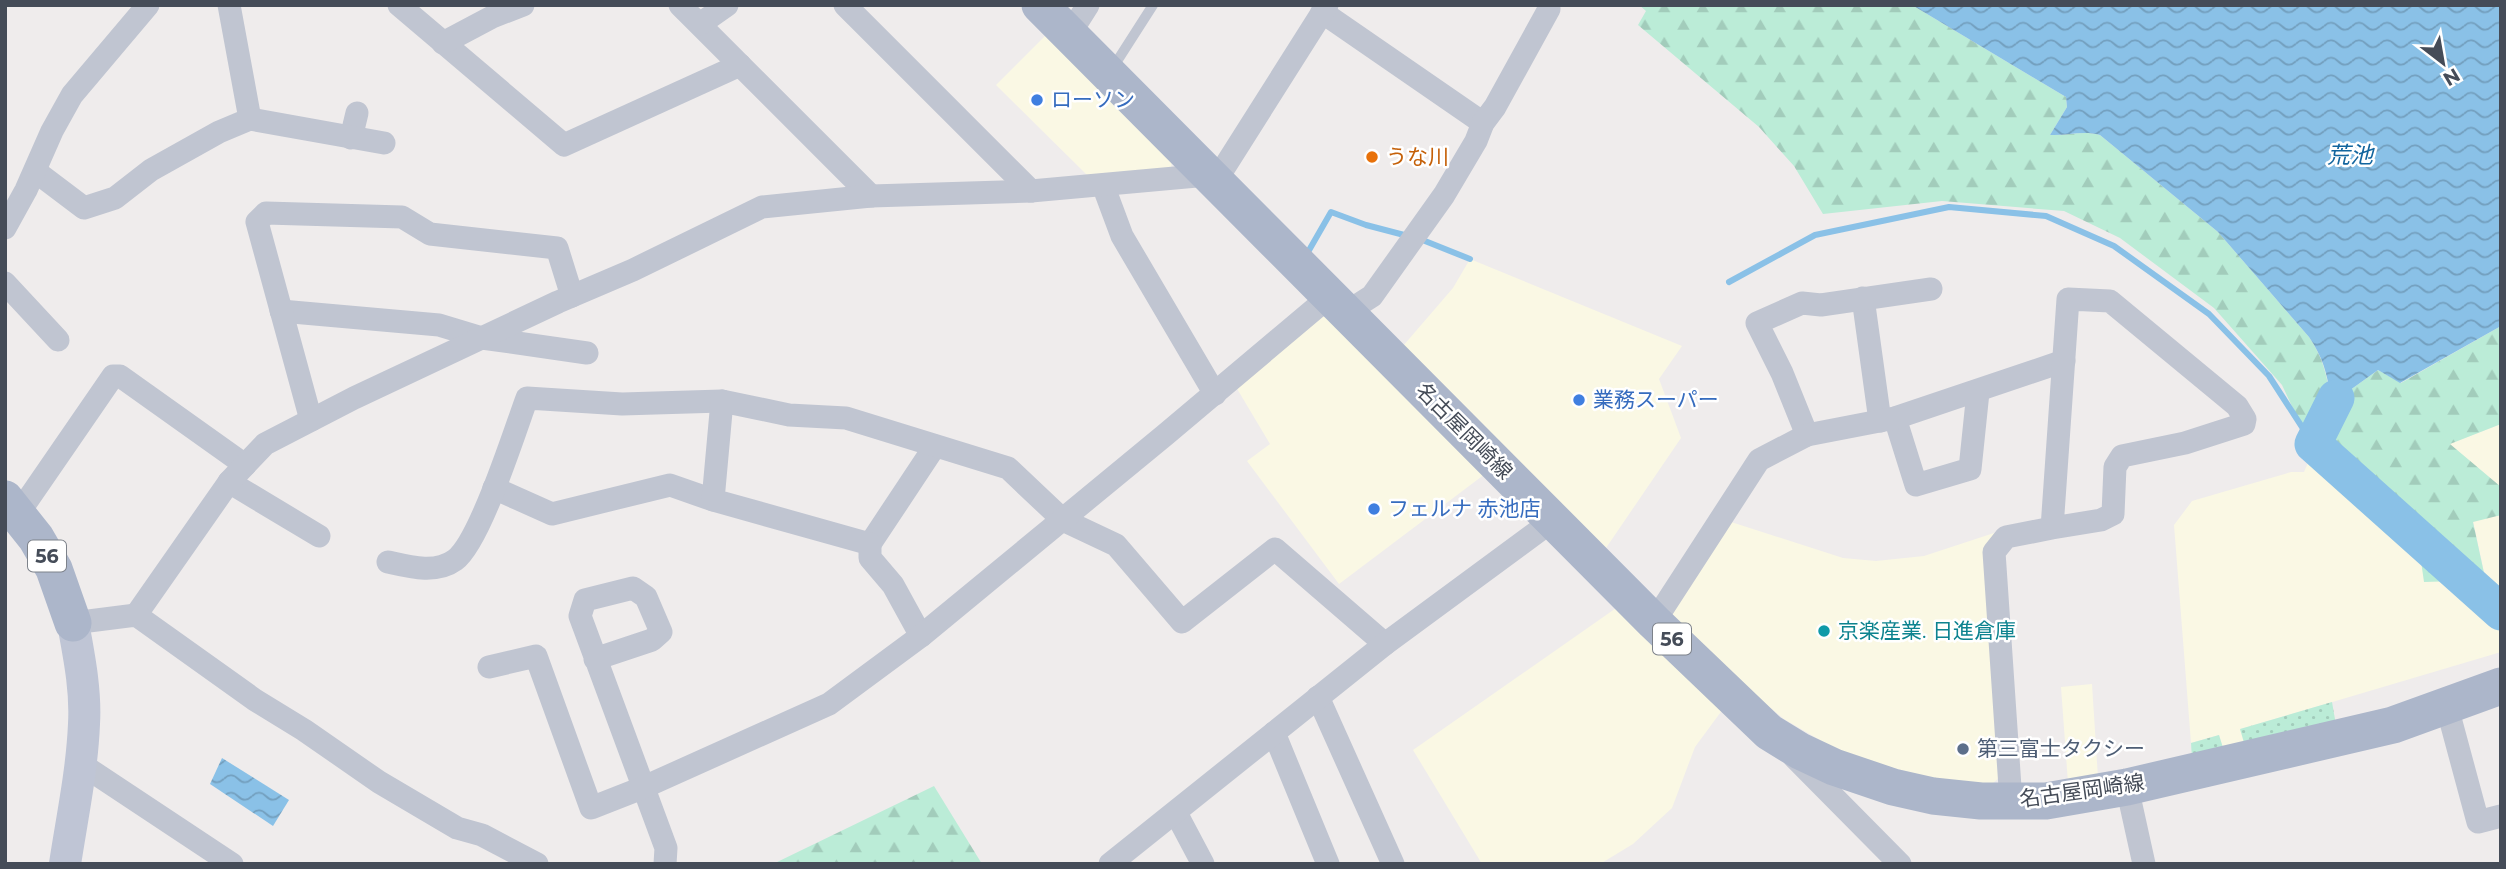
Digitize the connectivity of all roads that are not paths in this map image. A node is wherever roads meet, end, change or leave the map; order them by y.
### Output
1 (148, 5) edge
2 (229, 5) edge
3 (399, 5) edge
4 (523, 5) edge
5 (680, 5) edge
6 (727, 5) edge
7 (845, 5) edge
8 (1040, 5) edge
9 (1153, 5) edge
10 (1325, 9) edge
11 (1549, 9) dead end
12 (489, 11) edge
13 (1079, 20) edge
14 (700, 24) junction
15 (443, 43) junction
16 (740, 65) junction
17 (1108, 74) junction
18 (358, 113) dead end
19 (250, 119) junction
20 (1483, 123) junction
21 (351, 138) junction
22 (384, 143) dead end
23 (35, 171) junction
24 (1212, 178) junction
25 (1103, 185) junction
26 (1031, 191) junction
27 (871, 196) junction
28 (5, 228) edge
29 (5, 283) edge
30 (1931, 289) dead end
31 (572, 296) junction
32 (1863, 298) junction
33 (1338, 304) junction
34 (281, 311) junction
35 (482, 338) junction
36 (58, 340) dead end
37 (587, 354) dead end
38 (2064, 361) junction
39 (1978, 392) junction
40 (1215, 394) junction
41 (722, 401) junction
42 (311, 420) junction
43 (1888, 420) junction
44 (1807, 435) junction
45 (935, 446) junction
46 (245, 465) junction
47 (229, 482) junction
48 (494, 488) junction
49 (713, 500) junction
50 (12, 506) edge
51 (1063, 520) junction
52 (1552, 521) junction
53 (2052, 528) junction
54 (318, 536) dead end
55 (870, 544) junction
56 (388, 562) dead end
57 (136, 615) junction
58 (73, 622) junction
59 (1654, 622) junction
60 (920, 636) junction
61 (1385, 644) junction
62 (595, 659) dead end
63 (489, 667) dead end
64 (2501, 686) edge
65 (1318, 696) junction
66 (2447, 707) junction
67 (1769, 732) junction
68 (1274, 733) junction
69 (80, 764) junction
70 (2127, 786) junction
71 (642, 788) junction
72 (2011, 802) junction
73 (1176, 813) junction
74 (2501, 816) edge
75 (65, 864) edge
76 (232, 864) edge
77 (537, 864) edge
78 (665, 864) edge
79 (1110, 864) edge
80 (1203, 864) edge
81 (1328, 864) edge
82 (1393, 864) edge
83 (1900, 864) edge
84 (2144, 864) edge

1 - 23 street
2 - 19 street
3 - 15 street
4 - 12 street
5 - 14 street
6 - 14 street
7 - 26 street
8 - 13 main road, 名古屋岡崎線 / 56
9 - 17 lane
10 - 20 street
10 - 24 street
11 - 20 street
12 - 15 street
13 - 17 main road, 名古屋岡崎線 / 56
14 - 16 street
15 - 16 street
16 - 27 street
17 - 24 main road, 名古屋岡崎線 / 56
18 - 21 street
19 - 21 street
19 - 23 street
20 - 33 street
21 - 22 street
23 - 28 street
24 - 25 street
24 - 33 main road, 名古屋岡崎線 / 56
25 - 26 street
25 - 40 street
26 - 27 street
27 - 31 street
29 - 36 street
30 - 32 street
31 - 34 street
31 - 35 street
32 - 43 street
32 - 44 street
33 - 40 street
33 - 52 main road, 名古屋岡崎線 / 56
34 - 35 street
34 - 42 street
35 - 37 street
35 - 42 street
38 - 39 street
38 - 53 street
38 - 53 street
39 - 43 street
39 - 43 street
40 - 51 street
41 - 45 street
41 - 48 street
41 - 49 street
42 - 46 street
43 - 44 street
44 - 59 street
45 - 51 street
45 - 55 street
46 - 47 street
46 - 50 street
47 - 54 street
47 - 57 street
48 - 49 street
48 - 56 street
49 - 55 street
50 - 58 main road, 56
51 - 60 street
51 - 61 street
52 - 59 main road, 名古屋岡崎線 / 56
52 - 61 street
53 - 72 street
55 - 60 street
57 - 58 street
57 - 77 street
58 - 69 street
59 - 67 main road, 名古屋岡崎線 / 56
60 - 71 street
61 - 65 street
62 - 71 street
63 - 71 street
64 - 66 main road, 名古屋岡崎線 / 56
65 - 68 street
65 - 82 street
66 - 70 main road, 名古屋岡崎線 / 56
66 - 74 street
67 - 72 main road, 名古屋岡崎線 / 56
67 - 83 street
68 - 73 street
68 - 81 street
69 - 75 street
69 - 76 street
70 - 72 main road, 名古屋岡崎線 / 56
70 - 84 street
71 - 78 street
73 - 79 street
73 - 80 street

